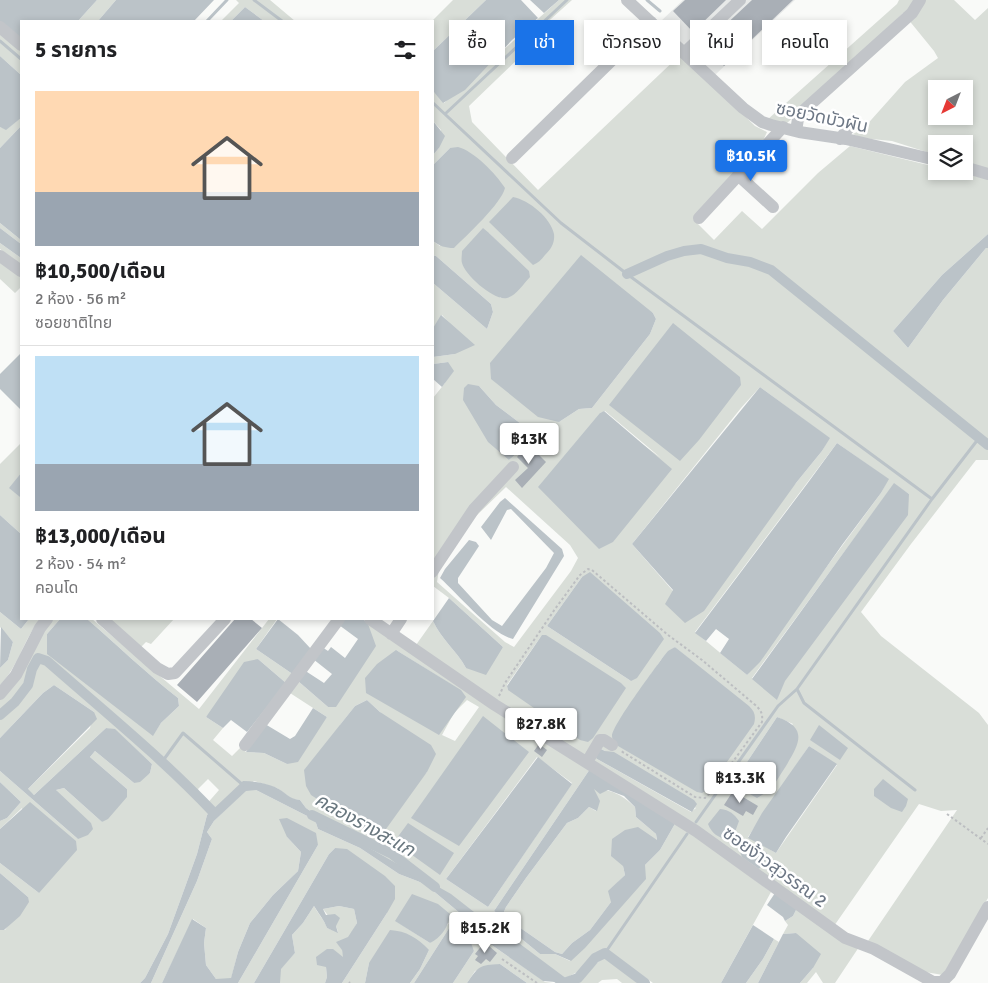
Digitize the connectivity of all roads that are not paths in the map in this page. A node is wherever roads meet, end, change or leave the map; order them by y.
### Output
1 (627, 0) edge
2 (740, 0) edge
3 (920, 0) edge
4 (649, 20) edge
5 (0, 27) edge
6 (20, 45) edge
7 (680, 49) edge
8 (684, 53) junction
9 (607, 65) edge
10 (854, 122) dead end
11 (782, 127) junction
12 (796, 131) junction
13 (840, 138) junction
14 (512, 158) dead end
15 (928, 158) edge
16 (973, 170) edge
17 (988, 174) edge
18 (738, 175) junction
19 (773, 207) dead end
20 (699, 218) dead end
21 (0, 256) edge
22 (20, 271) edge
23 (514, 467) dead end
24 (434, 569) edge
25 (46, 620) edge
26 (103, 620) edge
27 (224, 620) edge
28 (371, 620) edge
29 (400, 620) edge
30 (334, 621) edge
31 (391, 634) junction
32 (0, 694) edge
33 (245, 745) dead end
34 (612, 745) road end
35 (587, 762) junction
36 (988, 906) edge

1 - 4 street, ซอยวัดบัวผัน
2 - 8 street
3 - 12 street
5 - 6 street
7 - 8 street, ซอยวัดบัวผัน
8 - 11 street, ซอยวัดบัวผัน
9 - 14 street
10 - 13 street
11 - 12 street, ซอยวัดบัวผัน
11 - 18 street
12 - 13 street, ซอยวัดบัวผัน
13 - 15 street, ซอยวัดบัวผัน
16 - 17 street
18 - 19 street
18 - 20 street
21 - 22 street
23 - 24 street
25 - 32 street
26 - 27 street
28 - 31 street, ซอยง้าวสุวรรณ 2
29 - 31 street
30 - 33 street
31 - 35 street, ซอยง้าวสุวรรณ 2
34 - 35 street
35 - 36 street, ซอยง้าวสุวรรณ 2

